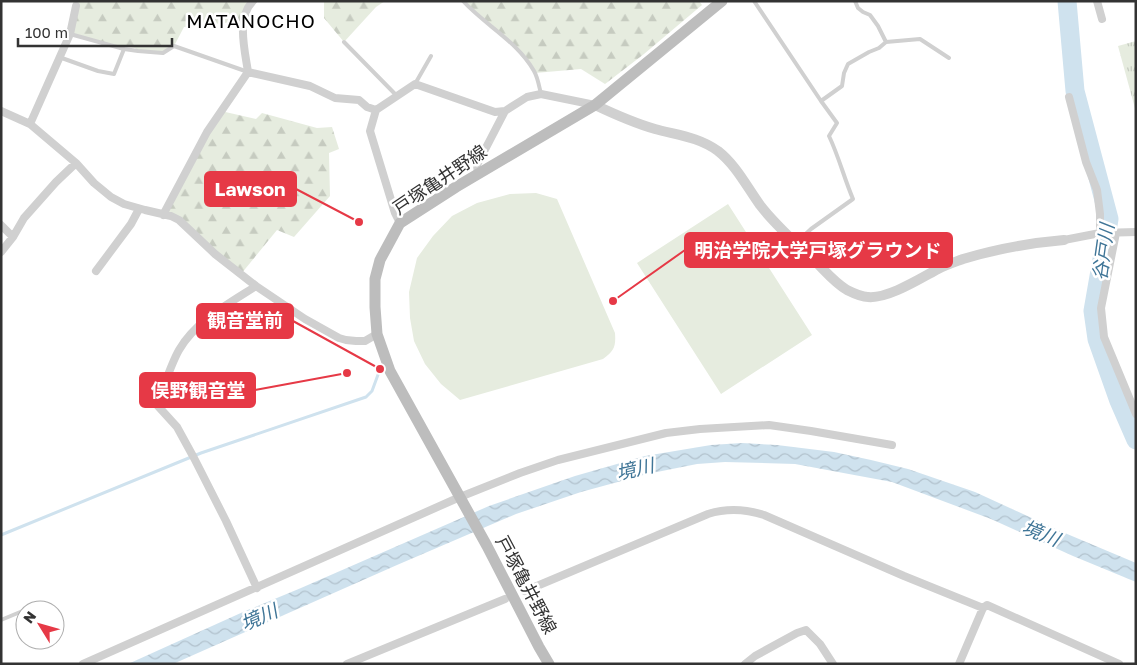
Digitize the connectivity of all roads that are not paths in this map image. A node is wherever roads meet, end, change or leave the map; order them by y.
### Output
1 (253, 1) edge
2 (463, 1) edge
3 (722, 1) edge
4 (754, 1) edge
5 (855, 1) edge
6 (1097, 1) edge
7 (76, 6) dead end
8 (1102, 19) dead end
9 (70, 34) junction
10 (344, 42) dead end
11 (886, 42) junction
12 (124, 49) junction
13 (431, 56) dead end
14 (60, 57) junction
15 (949, 58) dead end
16 (248, 72) junction
17 (415, 84) junction
18 (541, 94) junction
19 (397, 96) junction
20 (1069, 97) dead end
21 (821, 101) junction
22 (595, 105) junction
23 (376, 110) junction
24 (1, 111) edge
25 (505, 111) junction
26 (30, 124) junction
27 (76, 163) junction
28 (478, 174) junction
29 (139, 209) junction
30 (163, 214) junction
31 (400, 224) junction
32 (1, 226) edge
33 (1136, 232) edge
34 (1100, 233) junction
35 (1114, 233) junction
36 (13, 236) junction
37 (1064, 240) joint
38 (796, 243) junction
39 (1, 252) edge
40 (96, 270) dead end
41 (256, 286) junction
42 (377, 334) junction
43 (1136, 414) edge
44 (892, 445) dead end
45 (462, 500) junction
46 (256, 588) junction
47 (525, 591) dead end
48 (505, 599) dead end
49 (983, 608) junction
50 (15, 614) edge
51 (1, 620) edge
52 (83, 664) edge
53 (347, 664) edge
54 (549, 664) edge
55 (745, 664) edge
56 (833, 664) edge
57 (959, 664) edge
58 (1119, 664) edge

1 - 16 street
2 - 18 lane
3 - 22 main road, 戸塚亀井野線
4 - 21 lane
5 - 11 lane
6 - 8 street
7 - 9 street
9 - 12 lane
9 - 14 street
10 - 19 lane
11 - 15 lane
11 - 21 lane
12 - 14 lane
12 - 16 lane
13 - 17 lane
14 - 26 street
16 - 23 street
16 - 30 street
17 - 19 street
17 - 25 street
18 - 22 street
18 - 25 street
19 - 23 street
20 - 34 street
21 - 38 lane
22 - 28 main road, 戸塚亀井野線
22 - 38 street
23 - 31 street
24 - 26 street
25 - 28 street
26 - 27 street
27 - 29 street
27 - 36 street
28 - 31 main road, 戸塚亀井野線
29 - 30 street
29 - 40 street
30 - 41 street
31 - 42 main road, 戸塚亀井野線
32 - 36 street
33 - 35 street
34 - 35 street
34 - 37 street
35 - 43 street
36 - 39 street
37 - 38 street
41 - 42 street
41 - 46 street
42 - 45 main road, 戸塚亀井野線
44 - 45 street
45 - 46 street
45 - 54 main road, 戸塚亀井野線
46 - 52 street
47 - 49 street
48 - 53 street
49 - 57 street
49 - 58 street
50 - 51 lane
55 - 56 street

